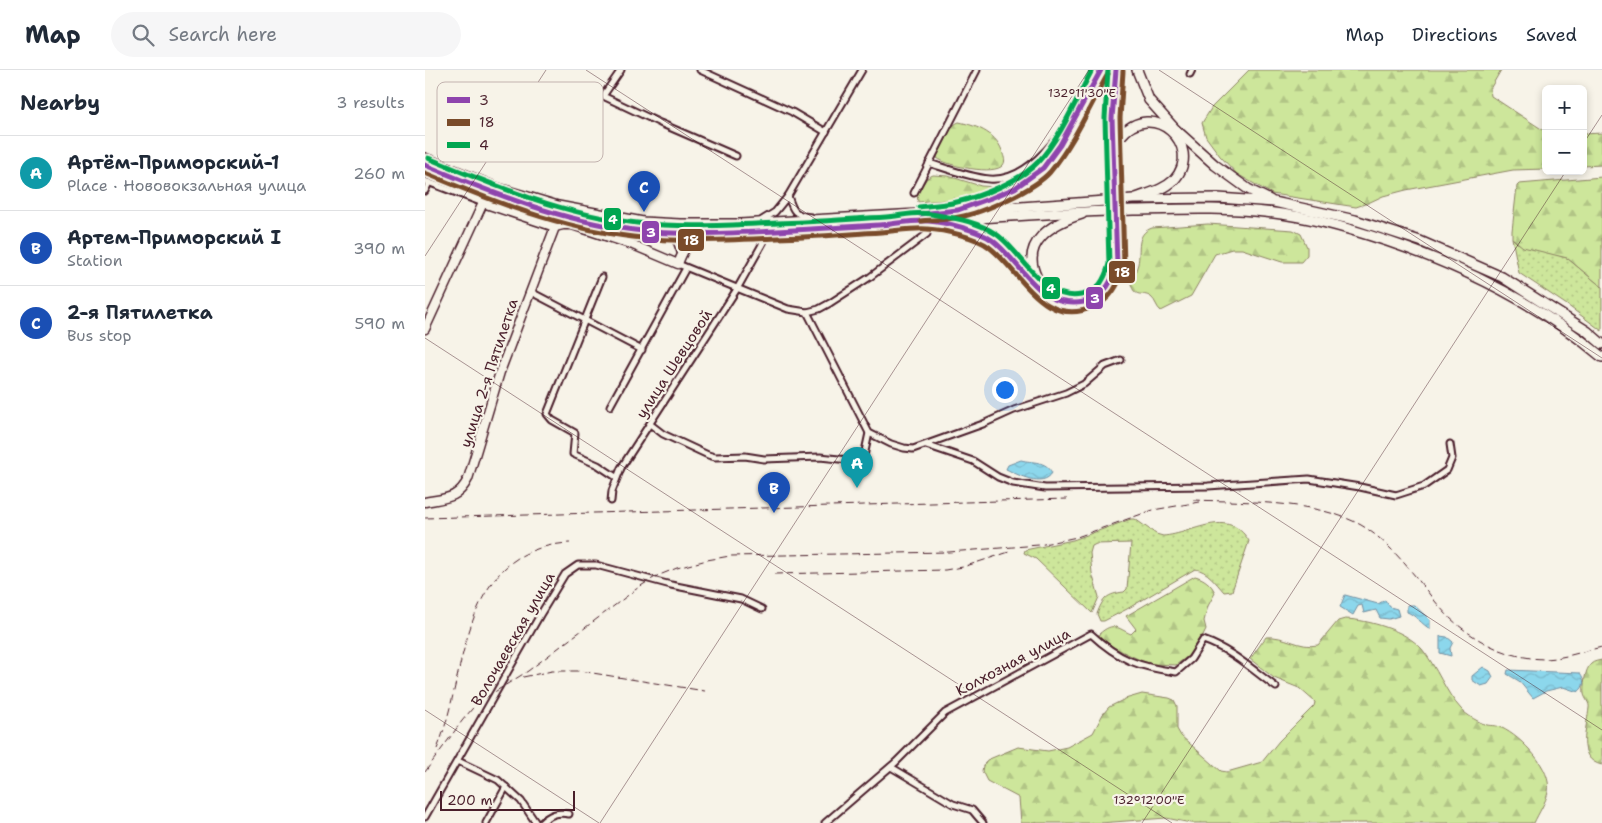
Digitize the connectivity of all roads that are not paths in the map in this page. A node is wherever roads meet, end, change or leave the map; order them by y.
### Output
1 (621, 70) edge
2 (700, 70) edge
3 (862, 70) edge
4 (977, 70) edge
5 (1096, 70) edge
6 (1101, 70) edge
7 (1116, 70) edge
8 (1137, 70) edge
9 (826, 132) junction
10 (1113, 151) junction
11 (736, 156) dead end
12 (425, 158) edge
13 (929, 164) junction
14 (425, 165) edge
15 (427, 182) edge
16 (425, 191) edge
17 (914, 193) dead end
18 (788, 196) junction
19 (1133, 199) junction
20 (1274, 202) junction
21 (483, 203) junction
22 (958, 210) junction
23 (1089, 212) junction
24 (831, 219) junction
25 (928, 221) junction
26 (755, 223) junction
27 (555, 227) junction
28 (666, 232) junction
29 (701, 233) junction
30 (927, 234) dead end
31 (764, 241) dead end
32 (682, 253) junction
33 (678, 264) junction
34 (686, 268) junction
35 (602, 277) dead end
36 (737, 288) junction
37 (531, 292) junction
38 (1057, 302) junction
39 (807, 312) junction
40 (585, 319) junction
41 (425, 329) edge
42 (1602, 344) edge
43 (642, 350) junction
44 (1602, 357) edge
45 (1121, 360) dead end
46 (610, 406) dead end
47 (650, 424) junction
48 (869, 433) junction
49 (926, 444) junction
50 (1451, 444) dead end
51 (616, 477) junction
52 (611, 501) dead end
53 (425, 502) edge
54 (762, 610) dead end
55 (1276, 687) dead end
56 (457, 761) junction
57 (891, 767) junction
58 (506, 787) junction
59 (569, 814) dead end
60 (425, 817) edge
61 (486, 823) edge
62 (536, 823) edge
63 (541, 823) edge
64 (825, 823) edge
65 (983, 823) edge

1 - 11 street
2 - 9 street
3 - 9 street
4 - 13 street
5 - 13 street
6 - 22 main road
7 - 10 main road
8 - 20 main road
9 - 18 street
10 - 19 main road
10 - 38 main road, bridge
12 - 26 main road
13 - 17 street
14 - 28 main road
15 - 16 street
15 - 21 street
18 - 24 street
18 - 26 street
19 - 20 main road
19 - 22 main road
20 - 42 main road
21 - 27 main road
21 - 41 main road
22 - 24 main road
23 - 25 main road
23 - 38 main road
23 - 44 main road
24 - 26 main road
25 - 29 main road
25 - 38 main road
27 - 33 main road
27 - 37 main road, улица 2-я Пятилетка
28 - 29 main road
28 - 32 main road
29 - 32 main road
30 - 39 street
31 - 36 street, улица Шевцовой
32 - 33 main road
33 - 34 street
34 - 36 street
34 - 43 street
35 - 40 street
36 - 39 street
36 - 47 street, улица Шевцовой
37 - 40 street
37 - 53 main road, улица 2-я Пятилетка
39 - 48 street
40 - 43 street
40 - 51 street
43 - 46 street
45 - 49 street
47 - 48 street
47 - 51 street, улица Шевцовой
48 - 49 street
49 - 50 street
51 - 52 street, улица Шевцовой
54 - 56 street, Волочаевская улица
55 - 57 street, Колхозная улица
56 - 58 street
56 - 60 street, Волочаевская улица
57 - 64 street, Колхозная улица
57 - 65 street
58 - 61 street
58 - 62 street
59 - 63 street

